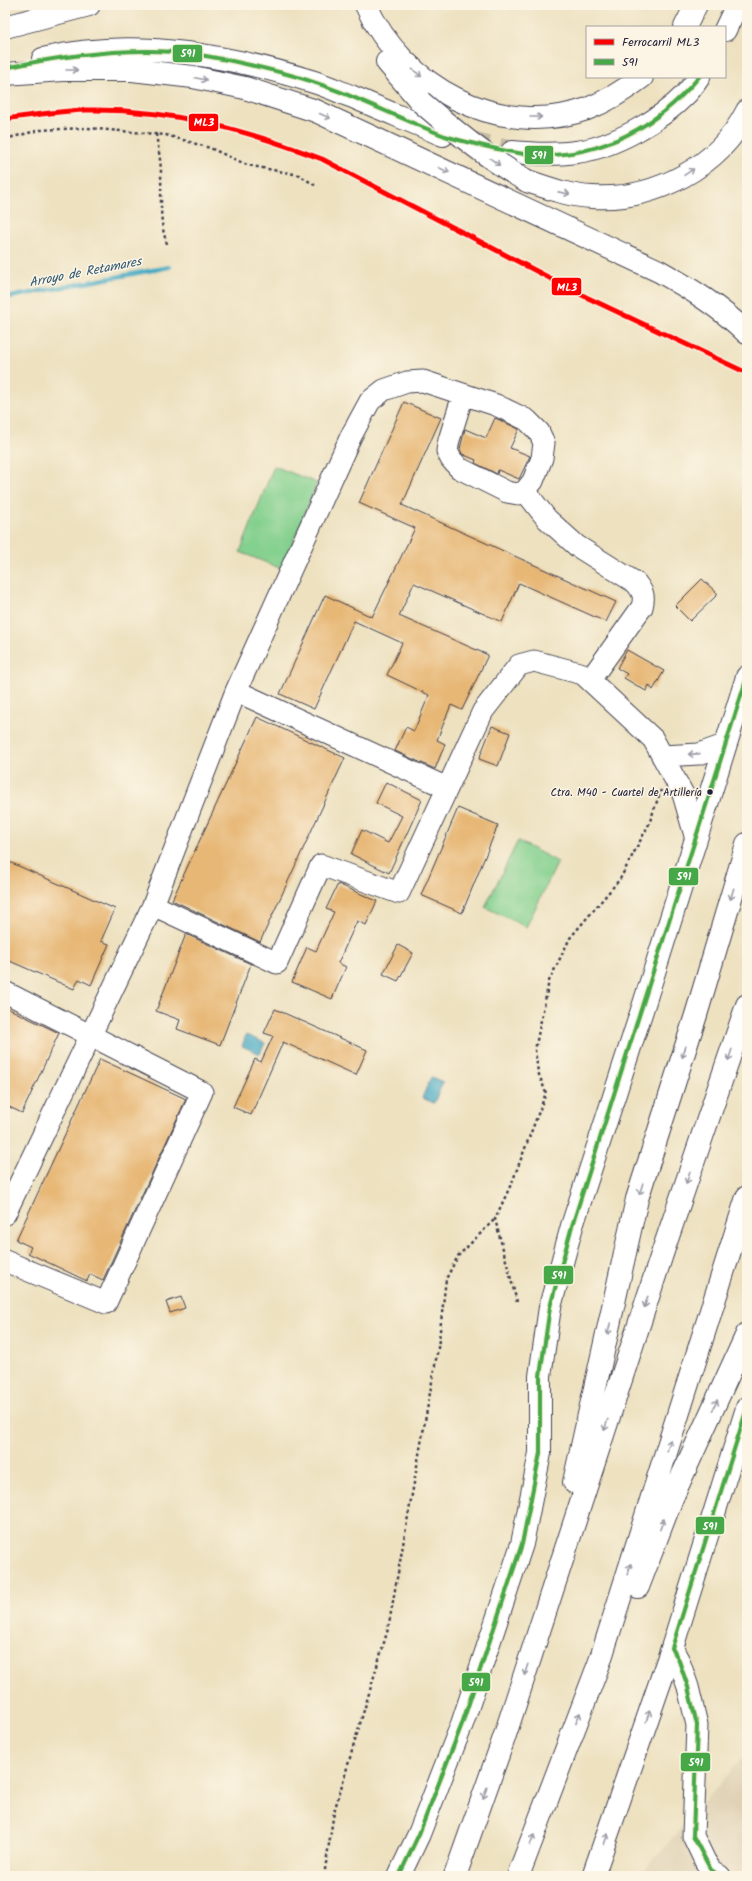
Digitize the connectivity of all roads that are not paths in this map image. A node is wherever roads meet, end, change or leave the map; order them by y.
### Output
1 (90, 5) edge
2 (696, 5) edge
3 (737, 5) edge
4 (370, 14) edge
5 (686, 26) edge
6 (5, 27) edge
7 (726, 28) edge
8 (5, 68) edge
9 (5, 74) edge
10 (641, 78) edge
11 (698, 78) edge
12 (747, 111) edge
13 (442, 135) dead end
14 (512, 152) tunnel mouth
15 (747, 332) edge
16 (463, 395) junction
17 (525, 491) junction
18 (747, 677) edge
19 (590, 680) junction
20 (236, 691) junction
21 (724, 745) junction
22 (665, 762) junction
23 (447, 788) junction
24 (696, 839) junction
25 (747, 844) edge
26 (153, 905) junction
27 (5, 992) edge
28 (747, 1005) edge
29 (91, 1036) junction
30 (747, 1197) edge
31 (5, 1214) edge
32 (5, 1261) edge
33 (747, 1334) edge
34 (747, 1408) edge
35 (538, 1633) junction
36 (672, 1648) junction
37 (600, 1661) junction
38 (398, 1876) edge
39 (455, 1876) edge
40 (518, 1876) edge
41 (593, 1876) edge
42 (720, 1876) edge

1 - 6 highway
2 - 5 highway
3 - 7 highway
4 -> 10 highway
4 -> 12 highway, bridge
8 - 13 highway
9 -> 15 highway
11 - 14 highway
16 - 17 street
16 - 17 street
16 - 20 street
17 - 19 street
18 - 21 highway
19 - 22 street
19 - 23 street
20 - 23 street
20 - 26 street
21 -> 22 street
21 - 24 highway
22 - 24 street
23 - 26 street
24 - 38 highway
25 -> 35 highway
26 - 29 street
27 - 29 street
28 -> 35 highway
29 - 31 street
29 - 32 street
37 -> 30 highway
37 -> 33 highway
34 - 36 highway
35 -> 39 highway
41 -> 36 highway
36 - 42 street
40 -> 37 highway

